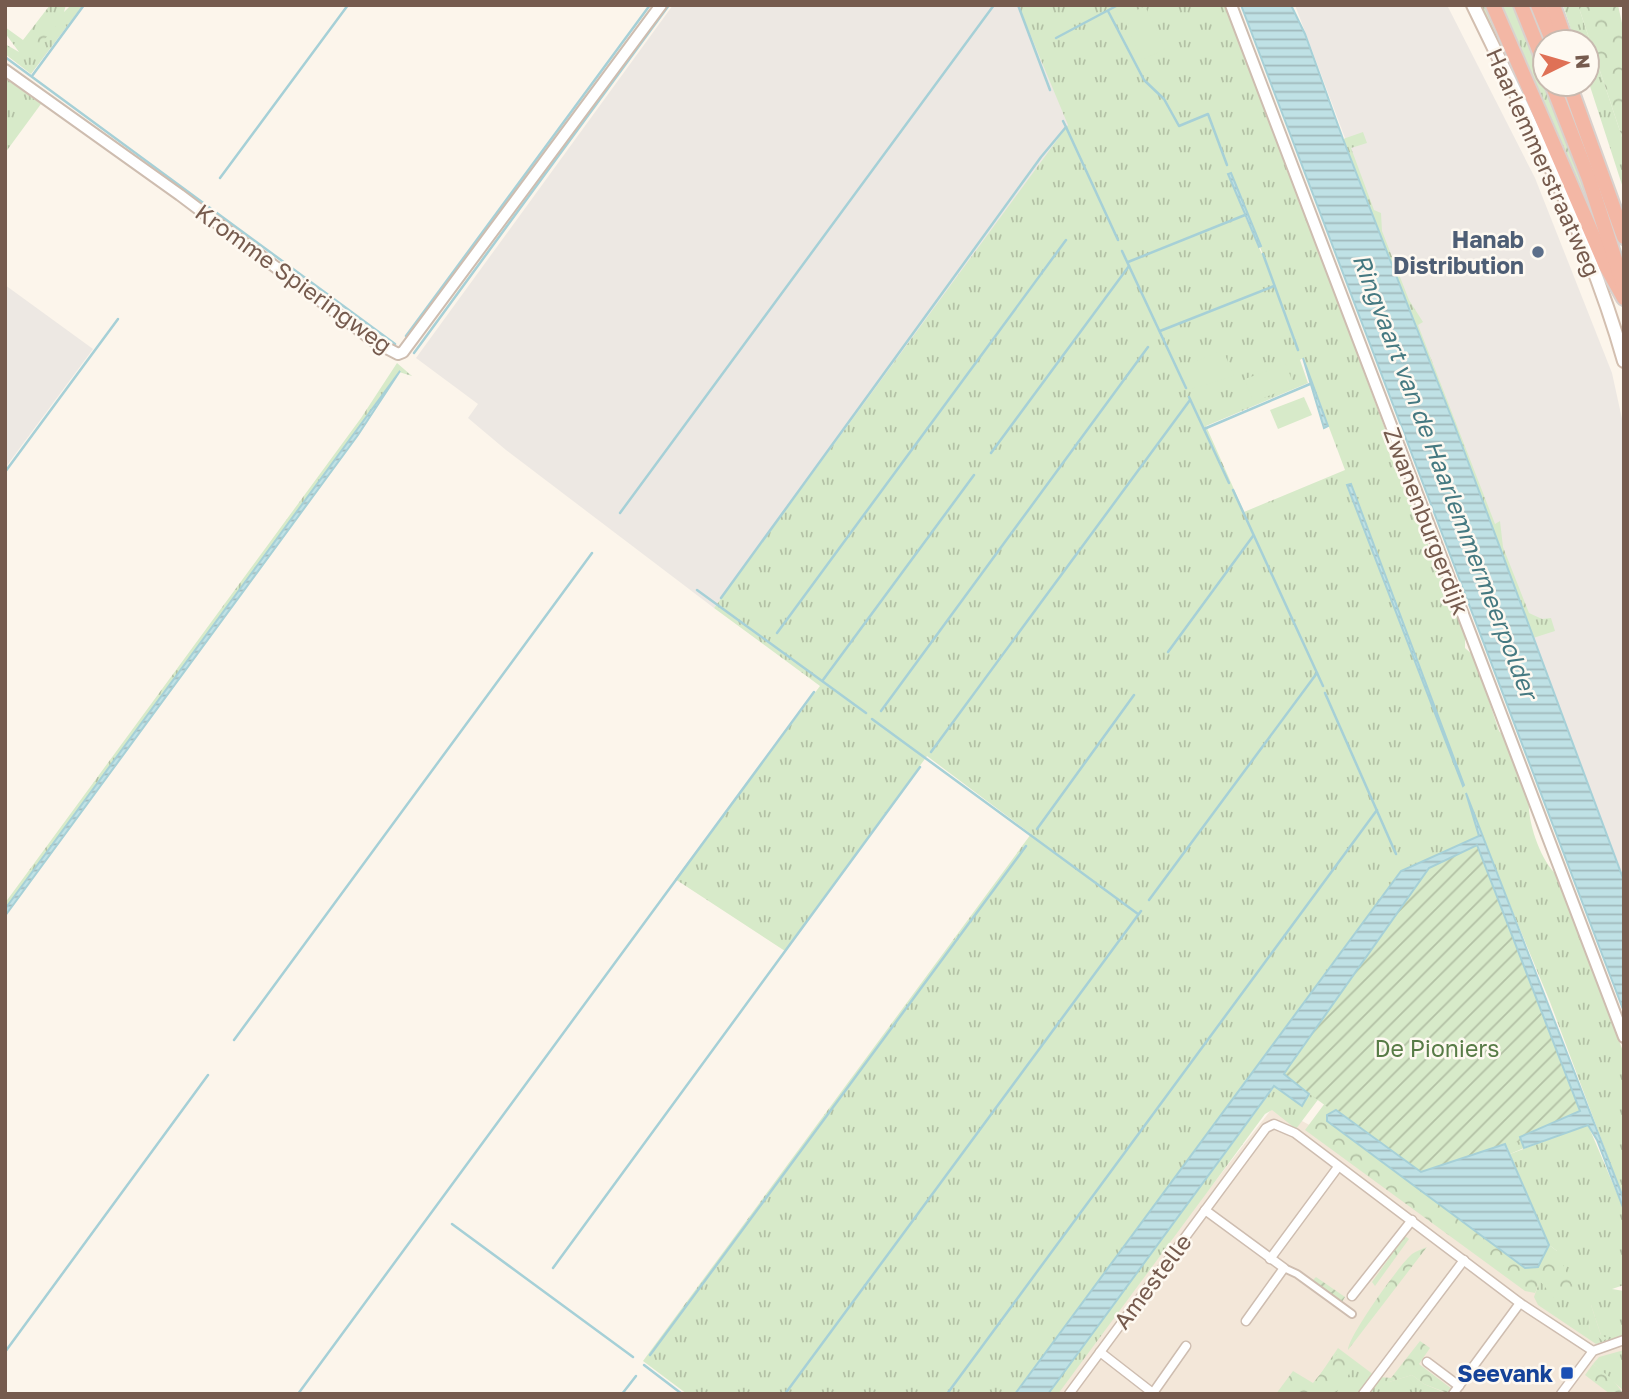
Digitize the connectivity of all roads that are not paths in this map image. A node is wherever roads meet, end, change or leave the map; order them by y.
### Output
1 (661, 5) edge
2 (1231, 5) edge
3 (1473, 5) edge
4 (1493, 5) edge
5 (1521, 5) edge
6 (1538, 5) edge
7 (1553, 5) edge
8 (1547, 28) edge
9 (1561, 28) edge
10 (1531, 30) edge
11 (5, 70) edge
12 (1557, 98) edge
13 (1575, 98) edge
14 (1580, 98) edge
15 (1585, 122) junction
16 (1624, 237) edge
17 (1624, 286) edge
18 (1624, 298) edge
19 (1624, 361) edge
20 (1624, 1037) edge
21 (1338, 1167) junction
22 (1205, 1210) junction
23 (1412, 1220) junction
24 (1270, 1259) junction
25 (1464, 1260) junction
26 (1284, 1268) junction
27 (1352, 1296) dead end
28 (1520, 1303) junction
29 (1352, 1314) dead end
30 (1246, 1321) dead end
31 (1624, 1340) edge
32 (1186, 1346) dead end
33 (1592, 1351) junction
34 (1100, 1352) junction
35 (1427, 1362) dead end
36 (1459, 1386) junction
37 (1154, 1393) edge
38 (1069, 1394) edge
39 (1363, 1394) edge
40 (1453, 1394) edge
41 (1561, 1394) edge

1 - 11 street, Kromme Spieringweg
2 - 20 street, Zwanenburgerdijk
3 - 19 main road, Haarlemmerstraatweg
4 - 18 highway
5 - 10 highway
6 - 8 highway
7 - 9 highway
12 - 17 highway
13 - 15 highway
14 - 15 highway
15 - 16 highway
21 - 22 street, Amestelle
21 - 23 street
21 - 24 street
22 - 24 street, Amestelle
22 - 34 street, Amestelle
23 - 25 street
23 - 27 street
24 - 26 street, Amestelle
25 - 28 street
25 - 39 street
26 - 29 street, Amestelle
26 - 30 street
28 - 33 street
28 - 36 street
31 - 33 street
32 - 37 street, Amestelle
33 - 41 street
34 - 37 street, Amestelle
34 - 38 street, Amestelle
35 - 36 street
36 - 40 street

